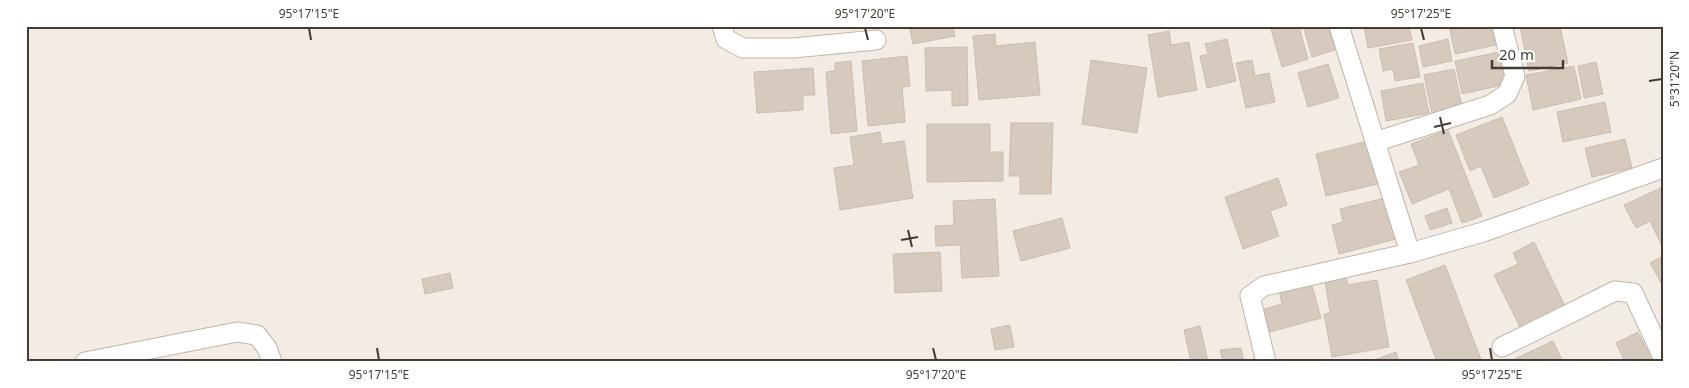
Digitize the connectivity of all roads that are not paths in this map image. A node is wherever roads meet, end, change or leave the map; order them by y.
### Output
1 (722, 26) edge
2 (1339, 26) edge
3 (1502, 26) edge
4 (876, 40) dead end
5 (1375, 142) junction
6 (1663, 168) edge
7 (1410, 253) junction
8 (1502, 347) dead end
9 (1663, 357) edge
10 (85, 362) edge
11 (272, 362) edge
12 (1266, 362) edge

1 - 4 street
2 - 5 street
3 - 5 street
5 - 7 street
6 - 7 street
7 - 12 street
8 - 9 street
10 - 11 street

